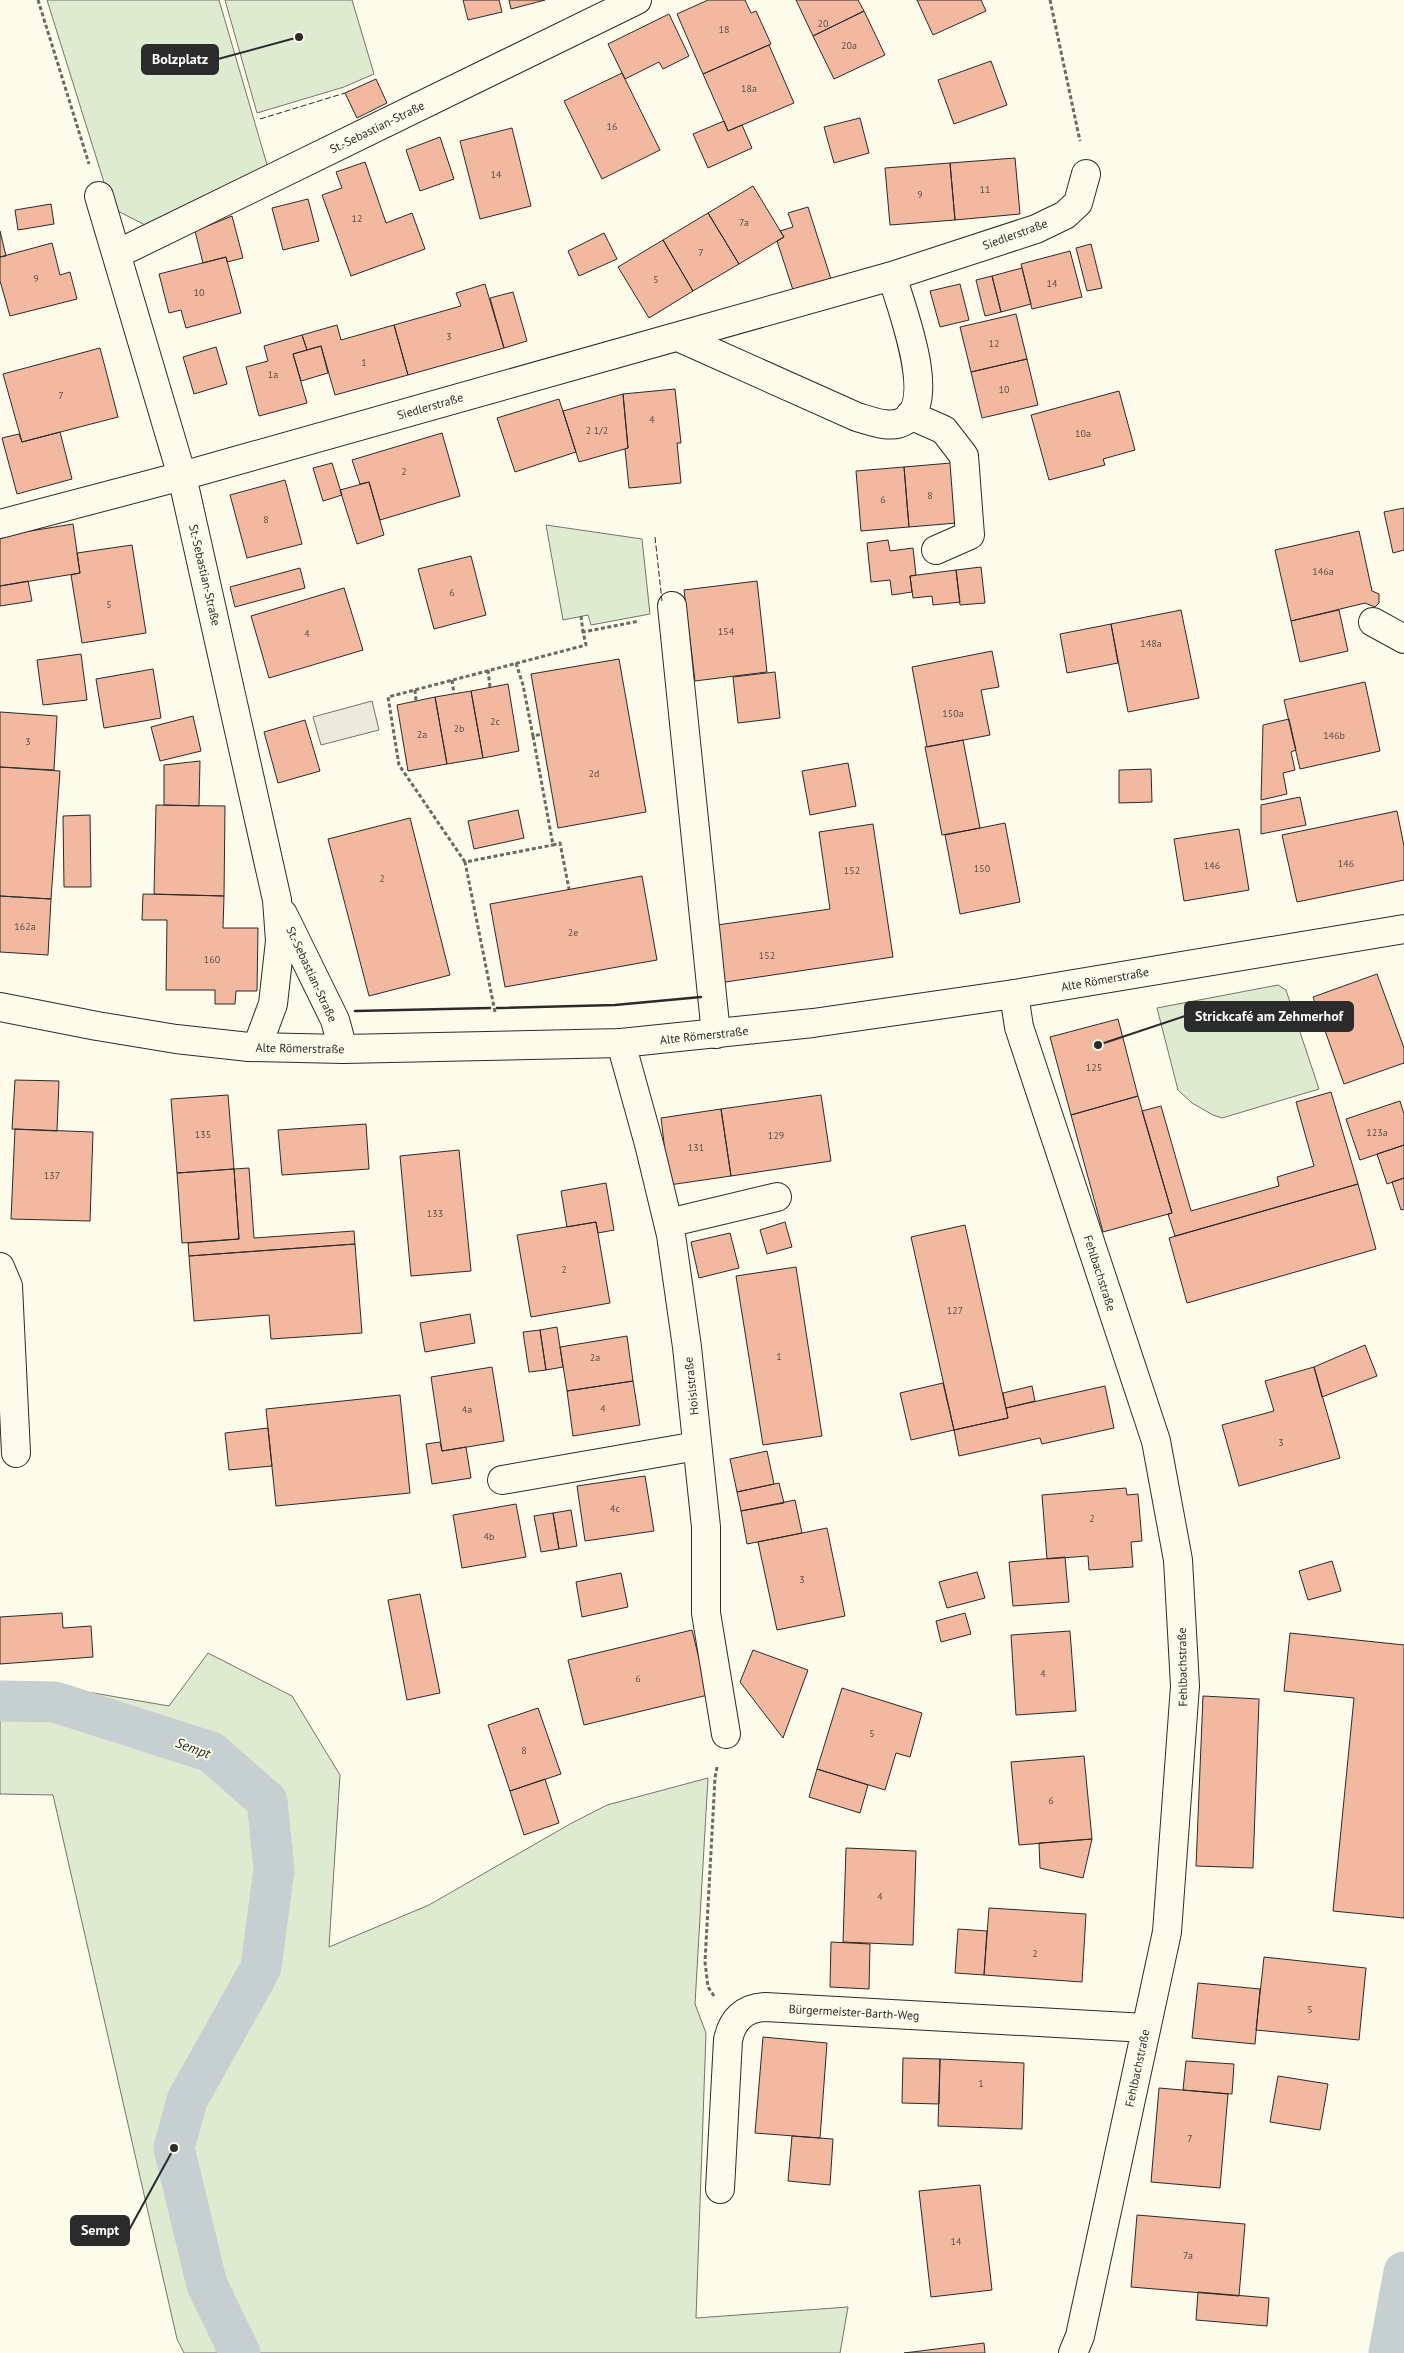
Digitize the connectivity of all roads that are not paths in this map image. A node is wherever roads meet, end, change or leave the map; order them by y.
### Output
1 (636, 0) edge
2 (1086, 174) road end
3 (99, 196) road end
4 (117, 254) junction
5 (892, 276) junction
6 (678, 337) junction
7 (910, 415) junction
8 (182, 476) junction
9 (0, 524) edge
10 (936, 550) dead end
11 (672, 606) dead end
12 (1373, 622) dead end
13 (1404, 640) edge
14 (277, 900) junction
15 (1404, 929) edge
16 (1014, 994) junction
17 (0, 1007) edge
18 (716, 1034) junction
19 (621, 1044) junction
20 (257, 1047) junction
21 (343, 1049) junction
22 (777, 1197) dead end
23 (668, 1223) junction
24 (0, 1267) edge
25 (697, 1446) junction
26 (16, 1453) dead end
27 (502, 1480) dead end
28 (726, 1734) road end
29 (1146, 2028) junction
30 (720, 2189) dead end
31 (1074, 2353) edge

1 - 4 street, St.-Sebastian-Straße
2 - 5 street, Siedlerstraße
3 - 4 street, St.-Sebastian-Straße
4 - 8 street, St.-Sebastian-Straße
5 - 6 street, Siedlerstraße
5 - 7 street
6 - 7 street
6 - 8 street, Siedlerstraße
7 - 10 street
8 - 9 street, Siedlerstraße
8 - 14 street, St.-Sebastian-Straße
11 - 18 street
12 - 13 street
14 - 20 street, St.-Sebastian-Straße
14 - 21 street, St.-Sebastian-Straße
15 - 16 street, Alte Römerstraße
16 - 18 street, Alte Römerstraße
16 - 29 street, Fehlbachstraße
17 - 20 street, Alte Römerstraße
18 - 19 street, Alte Römerstraße
19 - 21 street, Alte Römerstraße
19 - 23 street, Hoislstraße
20 - 21 street, Alte Römerstraße
22 - 23 street
23 - 25 street, Hoislstraße
24 - 26 street
25 - 27 street
25 - 28 street, Hoislstraße
29 - 30 street, Bürgermeister-Barth-Weg
29 - 31 street, Fehlbachstraße

